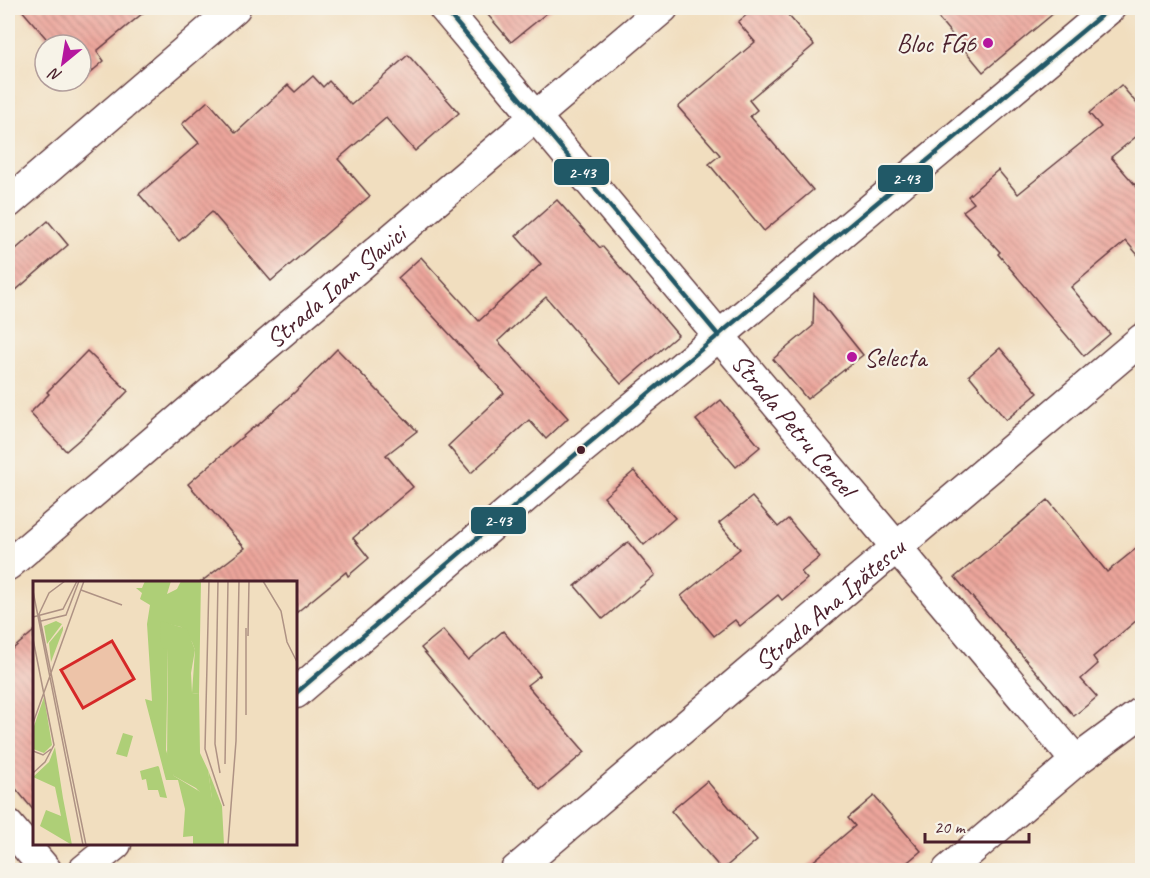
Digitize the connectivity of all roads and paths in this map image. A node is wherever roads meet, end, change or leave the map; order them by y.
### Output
1 (235, 8) edge
2 (444, 8) edge
3 (663, 8) edge
4 (1110, 8) edge
5 (535, 116) junction
6 (8, 203) edge
7 (719, 336) junction
8 (1143, 339) edge
9 (897, 548) junction
10 (8, 566) edge
11 (297, 692) edge
12 (1143, 712) edge
13 (1076, 761) junction
14 (8, 825) edge
15 (114, 845) edge
16 (46, 870) edge
17 (84, 870) edge
18 (516, 870) edge
19 (948, 870) edge

1 - 6 street
2 - 5 street, Strada Petru Cercel
3 - 5 street, Strada Ioan Slavici
4 - 7 street
5 - 7 street, Strada Petru Cercel
5 - 10 street, Strada Ioan Slavici
7 - 9 street, Strada Petru Cercel
7 - 11 street
8 - 9 street, Strada Ana Ipătescu
9 - 13 street, Strada Petru Cercel
9 - 18 street, Strada Ana Ipătescu
12 - 13 street
13 - 19 street
14 - 16 street
15 - 17 street

